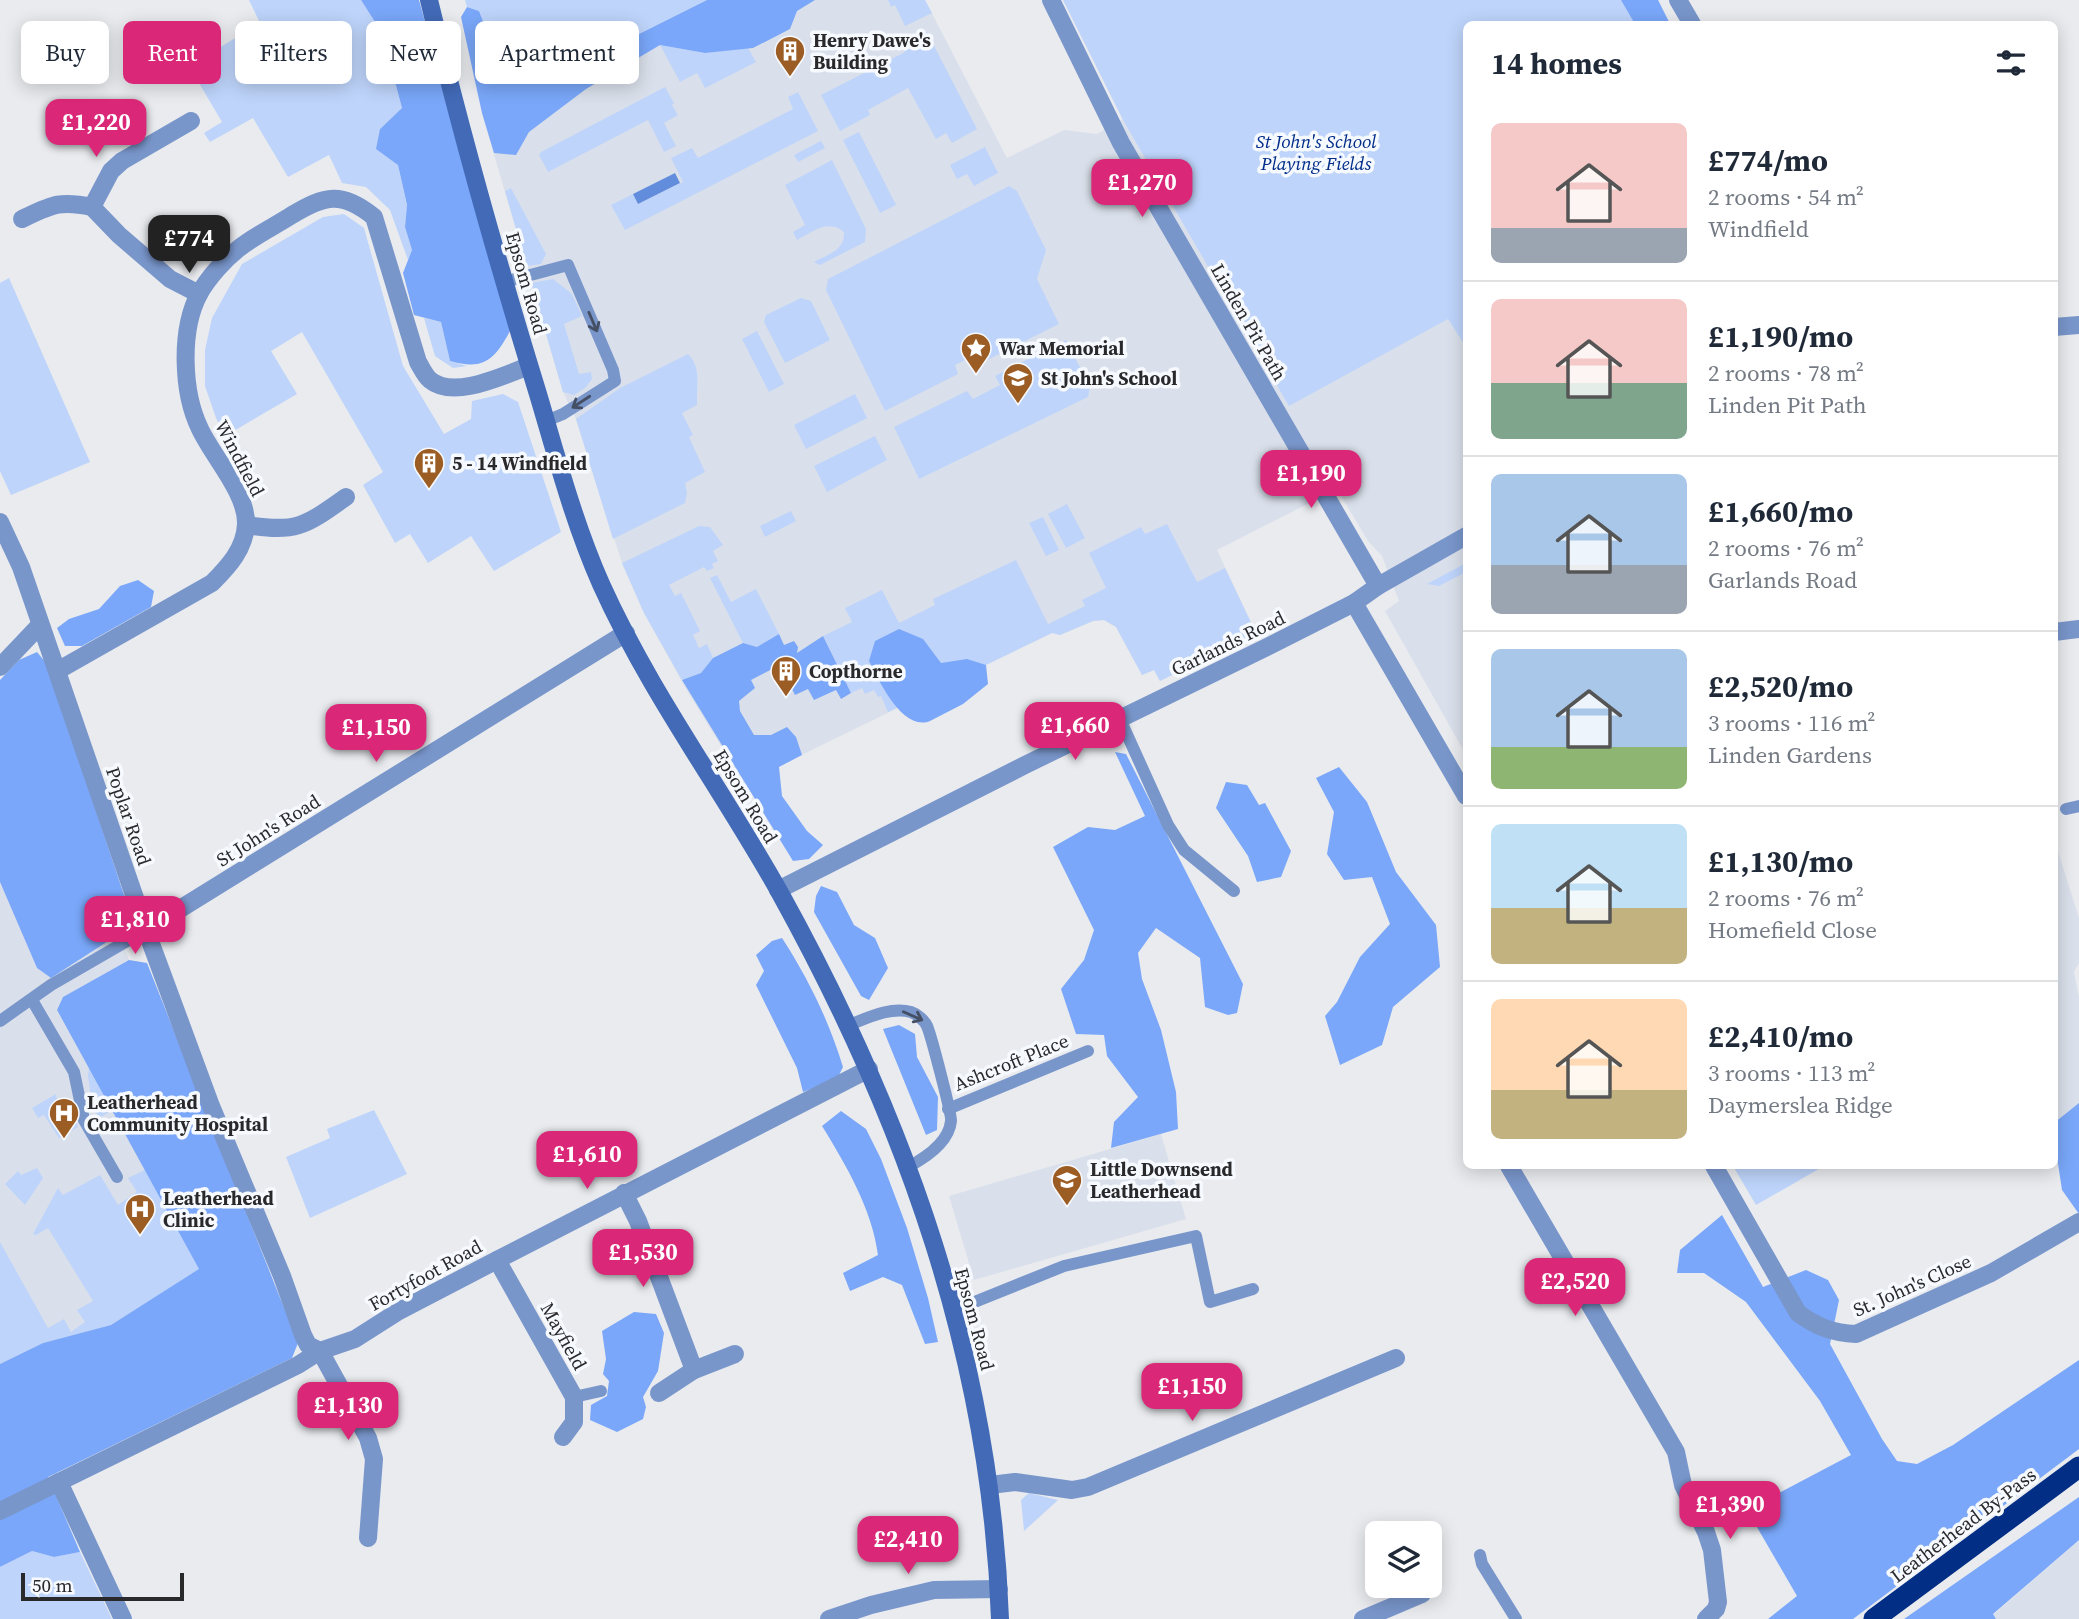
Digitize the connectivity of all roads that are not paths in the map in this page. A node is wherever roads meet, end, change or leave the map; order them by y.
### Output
1 (429, 0) edge
2 (1051, 0) edge
3 (1678, 0) edge
4 (1690, 21) edge
5 (191, 121) dead end
6 (92, 207) junction
7 (22, 219) dead end
8 (504, 282) junction
9 (199, 294) junction
10 (2079, 325) edge
11 (2058, 327) edge
12 (529, 366) junction
13 (546, 421) junction
14 (346, 497) dead end
15 (0, 522) edge
16 (246, 525) junction
17 (1463, 538) edge
18 (1378, 586) junction
19 (1354, 603) junction
20 (40, 625) junction
21 (2079, 629) edge
22 (2058, 632) edge
23 (626, 634) junction
24 (0, 667) edge
25 (57, 671) junction
26 (1120, 719) junction
27 (1463, 791) edge
28 (2079, 806) edge
29 (2066, 809) dead end
30 (778, 890) junction
31 (1234, 891) dead end
32 (146, 930) junction
33 (32, 1000) junction
34 (0, 1021) edge
35 (849, 1025) junction
36 (1088, 1051) dead end
37 (869, 1069) junction
38 (948, 1109) junction
39 (908, 1167) junction
40 (1511, 1169) edge
41 (1716, 1169) edge
42 (117, 1177) dead end
43 (624, 1193) junction
44 (2079, 1222) edge
45 (496, 1260) junction
46 (1253, 1289) dead end
47 (953, 1308) junction
48 (320, 1351) junction
49 (735, 1354) dead end
50 (1396, 1358) dead end
51 (694, 1370) junction
52 (601, 1391) dead end
53 (659, 1393) dead end
54 (574, 1397) junction
55 (564, 1437) dead end
56 (2079, 1467) edge
57 (59, 1482) junction
58 (990, 1485) junction
59 (0, 1511) edge
60 (368, 1538) dead end
61 (1480, 1555) dead end
62 (999, 1589) junction
63 (1413, 1598) edge
64 (123, 1619) edge
65 (829, 1619) edge
66 (1000, 1619) edge
67 (1363, 1619) edge
68 (1516, 1619) edge
69 (1706, 1619) edge
70 (1874, 1619) edge

1 - 8 main road, Epsom Road
2 - 18 street, Linden Pit Path
3 - 4 street
5 - 6 street
6 - 7 street
6 - 9 street
8 - 12 main road, Epsom Road
8 -> 13 lane
9 - 12 street, Windfield
9 - 16 street, Windfield
10 - 11 street
12 - 13 main road, Epsom Road
13 - 23 main road, Epsom Road
14 - 16 street
15 - 20 street, Poplar Road
16 - 25 street, Windfield
17 - 18 street, Garlands Road
18 - 19 street, Garlands Road
19 - 26 street, Garlands Road
19 - 27 street
20 - 24 street
20 - 25 street, Poplar Road
21 - 22 street
23 - 30 main road, Epsom Road
23 - 32 street, St John's Road
25 - 32 street, Poplar Road
26 - 30 street, Garlands Road
26 - 31 lane
28 - 29 lane
30 - 35 main road, Epsom Road
32 - 33 lane
32 - 48 street, Poplar Road
33 - 34 lane
33 - 42 lane
35 - 37 main road, Epsom Road
35 -> 38 lane, Ashcroft Place
36 - 38 lane, Ashcroft Place
37 - 39 main road, Epsom Road
37 - 43 street, Fortyfoot Road
38 - 39 lane, Ashcroft Place
39 - 47 main road, Epsom Road
40 - 69 street
41 - 44 street, St. John's Close
43 - 45 street, Fortyfoot Road
43 - 51 street
45 - 48 street, Fortyfoot Road
45 - 54 street, Mayfield
46 - 47 lane
47 - 58 main road, Epsom Road
48 - 57 street, Fortyfoot Road
48 - 60 street, Poplar Road
49 - 51 street
50 - 58 street
51 - 53 street
52 - 54 lane
54 - 55 street, Mayfield
56 - 70 highway, Leatherhead By-Pass
57 - 59 street, Fortyfoot Road
57 - 64 street
58 - 62 main road, Epsom Road
61 - 68 lane
62 - 65 street
62 - 66 main road, Epsom Road
63 - 67 street

